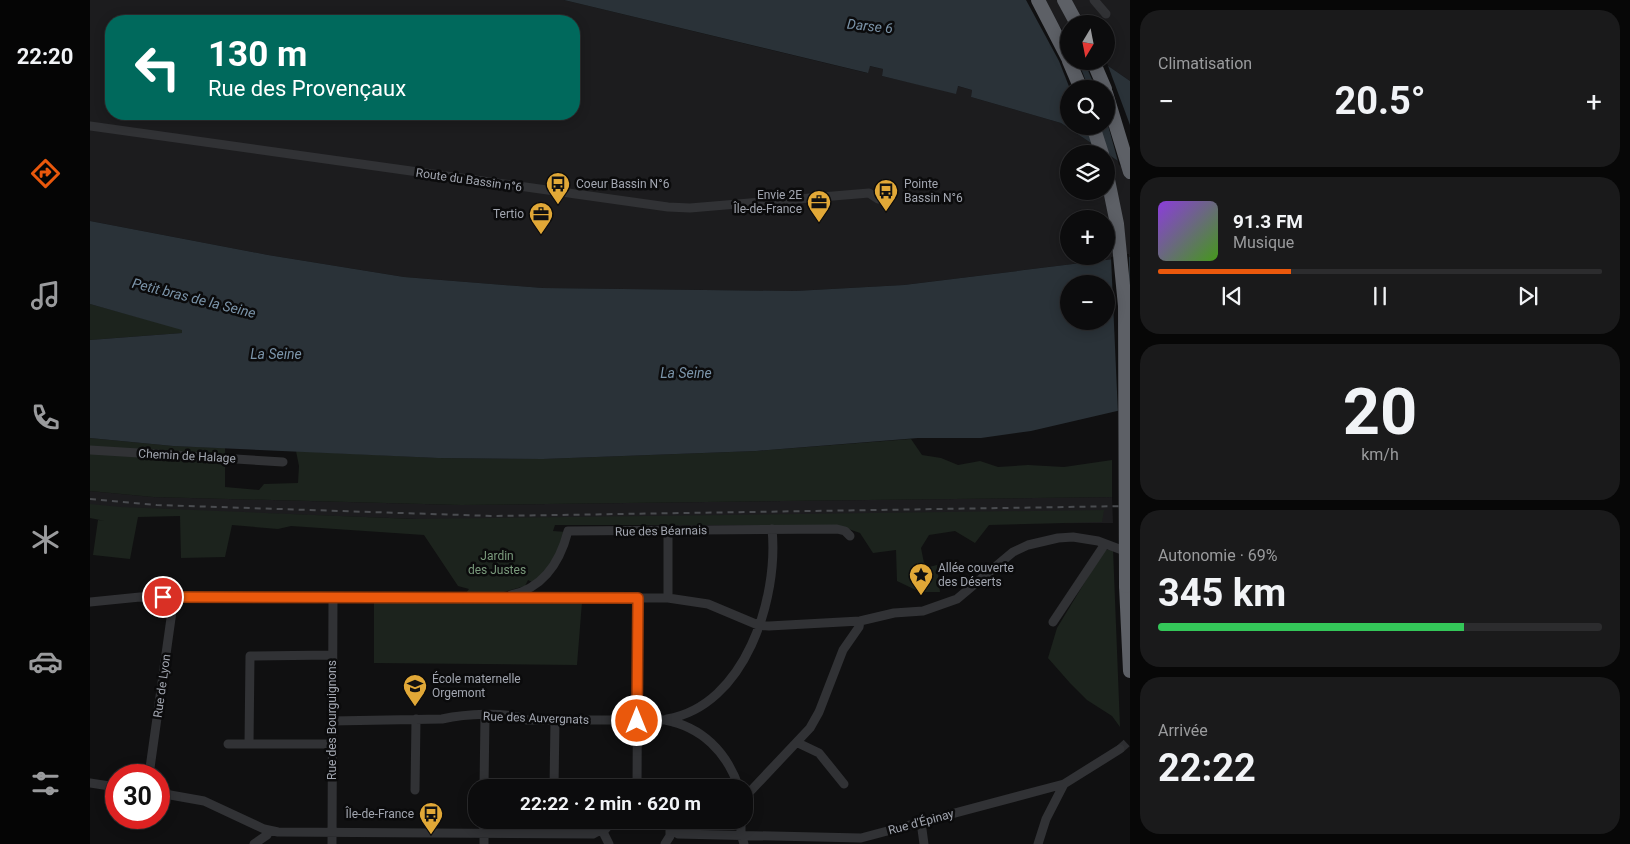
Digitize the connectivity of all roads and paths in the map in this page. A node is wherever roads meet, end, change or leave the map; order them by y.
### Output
1 (1038, 0) edge
2 (1064, 0) edge
3 (1094, 0) edge
4 (1106, 14) dead end
5 (1072, 15) edge
6 (1060, 43) edge
7 (1115, 122) edge
8 (90, 126) edge
9 (1130, 172) edge
10 (878, 199) dead end
11 (1112, 200) edge
12 (1117, 431) dead end
13 (90, 450) edge
14 (283, 462) dead end
15 (1130, 467) edge
16 (772, 529) junction
17 (668, 531) junction
18 (850, 536) dead end
19 (1105, 544) junction
20 (1130, 553) edge
21 (503, 596) junction
22 (174, 597) junction
23 (333, 597) junction
24 (638, 598) junction
25 (668, 598) junction
26 (90, 602) edge
27 (860, 621) junction
28 (1053, 622) dead end
29 (758, 625) junction
30 (332, 656) junction
31 (1130, 671) edge
32 (485, 716) junction
33 (416, 719) junction
34 (555, 720) junction
35 (650, 720) junction
36 (332, 721) junction
37 (637, 721) junction
38 (798, 742) junction
39 (228, 744) dead end
40 (249, 744) junction
41 (332, 744) junction
42 (1120, 748) tunnel mouth
43 (151, 764) edge
44 (484, 779) edge
45 (554, 779) edge
46 (637, 779) edge
47 (735, 779) edge
48 (90, 784) edge
49 (844, 784) dead end
50 (1064, 784) junction
51 (105, 786) edge
52 (753, 789) edge
53 (415, 790) dead end
54 (170, 795) edge
55 (921, 822) junction
56 (484, 829) edge
57 (602, 829) edge
58 (605, 829) edge
59 (670, 829) edge
60 (741, 829) edge
61 (269, 831) junction
62 (674, 832) junction
63 (332, 833) junction
64 (484, 833) junction
65 (593, 834) junction
66 (741, 834) junction
67 (828, 840) edge
68 (607, 842) edge
69 (666, 843) edge
70 (254, 844) edge
71 (332, 844) edge
72 (484, 844) edge
73 (744, 844) edge
74 (924, 844) edge
75 (1038, 844) edge

1 - 6 highway
2 - 5 highway
3 - 4 street
7 - 9 highway
8 - 10 street, Route du Bassin n°6
11 - 31 highway, bridge
12 - 15 street
13 - 14 street, Chemin de Halage
16 - 17 street, Rue des Béarnais
16 - 18 street, Rue des Béarnais
16 - 29 street
17 - 21 street, Rue des Béarnais
17 - 25 street
19 - 20 street
19 - 27 street
19 - 28 street
21 - 23 street
21 - 24 street
22 - 23 street
22 - 26 street
22 - 43 street, Rue de Lyon
23 - 30 street, Rue des Bourguignons
24 - 25 street
24 - 37 street
25 - 29 street
27 - 29 street
27 - 38 street
29 - 35 street
30 - 36 street, Rue des Bourguignons
30 - 40 street
32 - 33 street, Rue des Auvergnats
32 - 34 street, Rue des Auvergnats
32 - 44 street
33 - 36 street, Rue des Auvergnats
33 - 53 street
34 - 37 street, Rue des Auvergnats
34 - 45 street
35 - 37 street, Rue des Auvergnats
35 - 47 street, Rue des Auvergnats
36 - 41 street, Rue des Bourguignons
37 - 46 street
38 - 49 street
38 - 52 street
39 - 40 street
40 - 41 street
41 - 63 street, Rue des Bourguignons
42 - 50 street, Rue d'Épinay
48 - 51 street
50 - 55 street, Rue d'Épinay
50 - 75 street
54 - 61 street
55 - 67 street, Rue d'Épinay
55 - 74 street
56 - 64 street
57 - 65 street
58 - 68 street
59 - 62 street
60 - 66 street
61 - 63 street
61 - 70 street
62 - 66 street, Rue d'Épinay
62 - 69 street
63 - 64 street
63 - 71 street, Rue des Bourguignons
64 - 65 street
64 - 72 street
65 - 68 street
66 - 67 street, Rue d'Épinay
66 - 73 street

